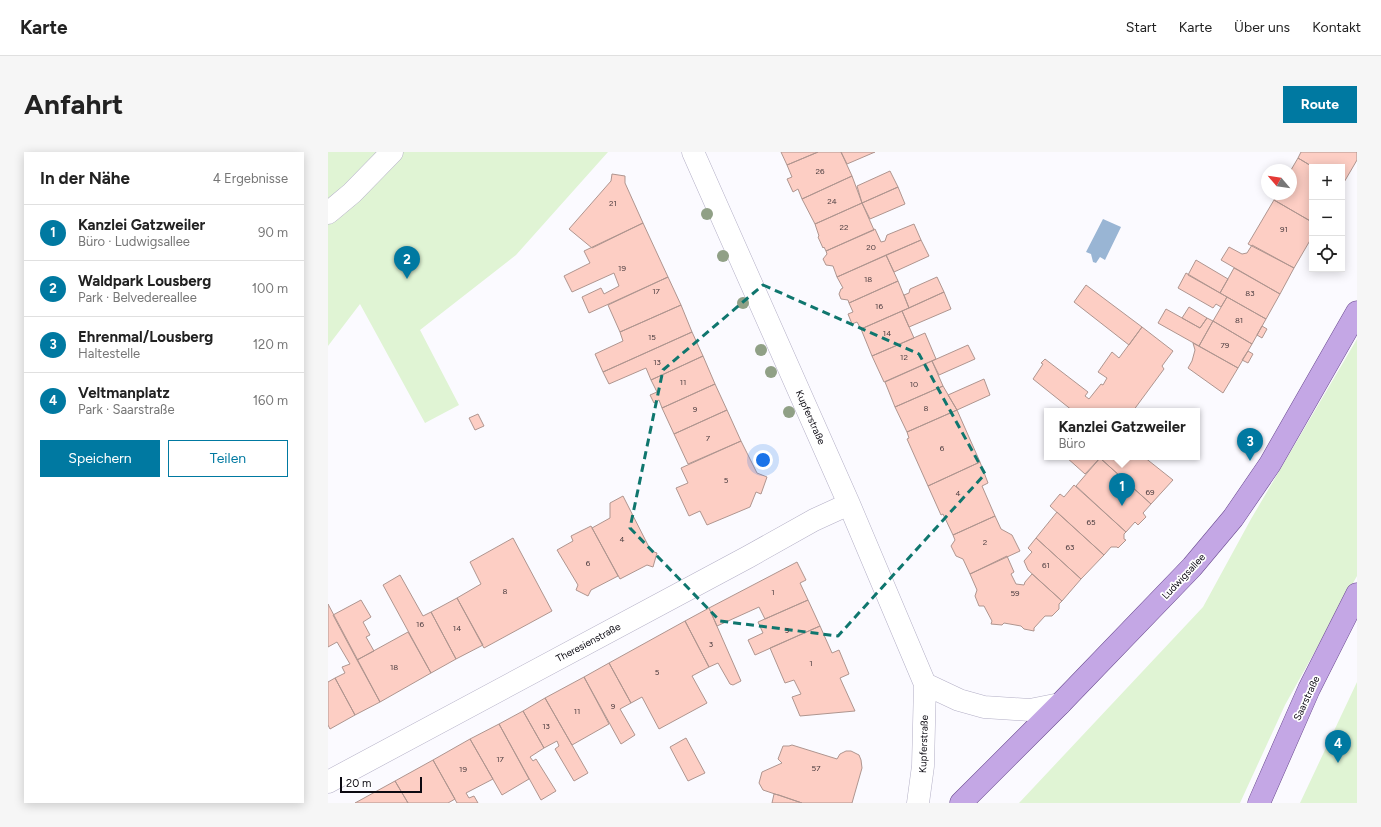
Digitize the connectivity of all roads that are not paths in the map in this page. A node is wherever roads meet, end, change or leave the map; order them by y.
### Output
1 (392, 152) edge
2 (693, 152) edge
3 (328, 213) edge
4 (1357, 312) edge
5 (849, 504) junction
6 (1357, 594) edge
7 (925, 684) junction
8 (1060, 704) junction
9 (328, 782) edge
10 (918, 803) edge
11 (961, 803) edge
12 (1259, 803) edge

1 - 3 street
2 - 5 street, Kupferstraße
4 - 8 main road, Ludwigsallee
5 - 7 street, Kupferstraße
5 - 9 street, Theresienstraße
6 - 12 main road, Saarstraße
7 - 8 street
7 - 10 street, Kupferstraße
8 - 11 main road, Ludwigsallee

